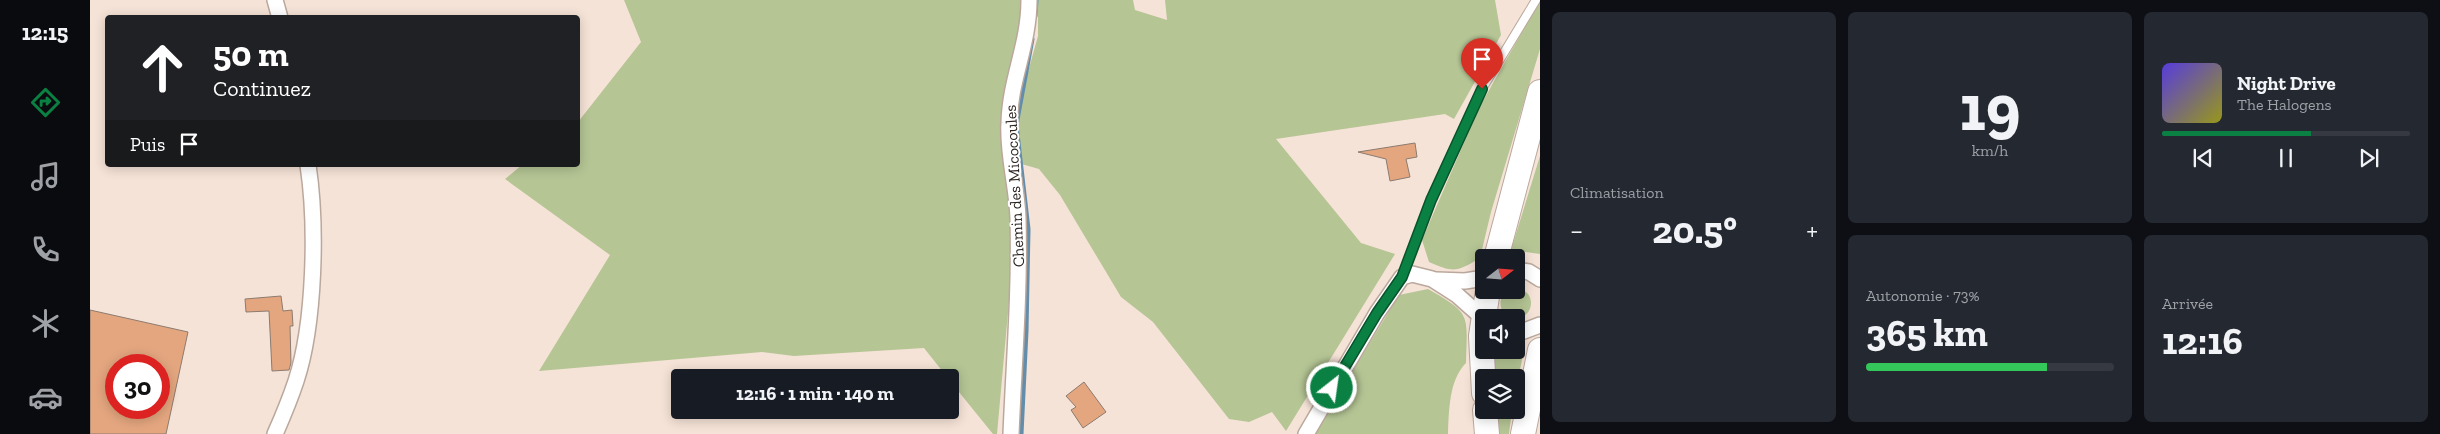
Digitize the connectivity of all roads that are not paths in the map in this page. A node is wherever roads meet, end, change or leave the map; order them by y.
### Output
1 (275, 0) edge
2 (1029, 0) edge
3 (1536, 0) edge
4 (279, 15) edge
5 (1540, 92) edge
6 (308, 167) edge
7 (1498, 249) edge
8 (1525, 271) edge
9 (1402, 277) junction
10 (1475, 279) edge
11 (1432, 280) junction
12 (1540, 280) edge
13 (1475, 312) edge
14 (1540, 325) edge
15 (1525, 331) edge
16 (1540, 350) edge
17 (1486, 419) edge
18 (275, 434) edge
19 (1011, 434) edge
20 (1306, 434) edge
21 (1487, 434) edge
22 (1523, 434) edge

1 - 4 street
2 - 19 street, Chemin des Micocoules
3 - 9 lane
5 - 7 main road
6 - 18 street
8 - 12 street
9 - 11 street
9 - 20 street
10 - 11 street
11 - 13 street
14 - 15 street
16 - 22 main road
17 - 21 main road

